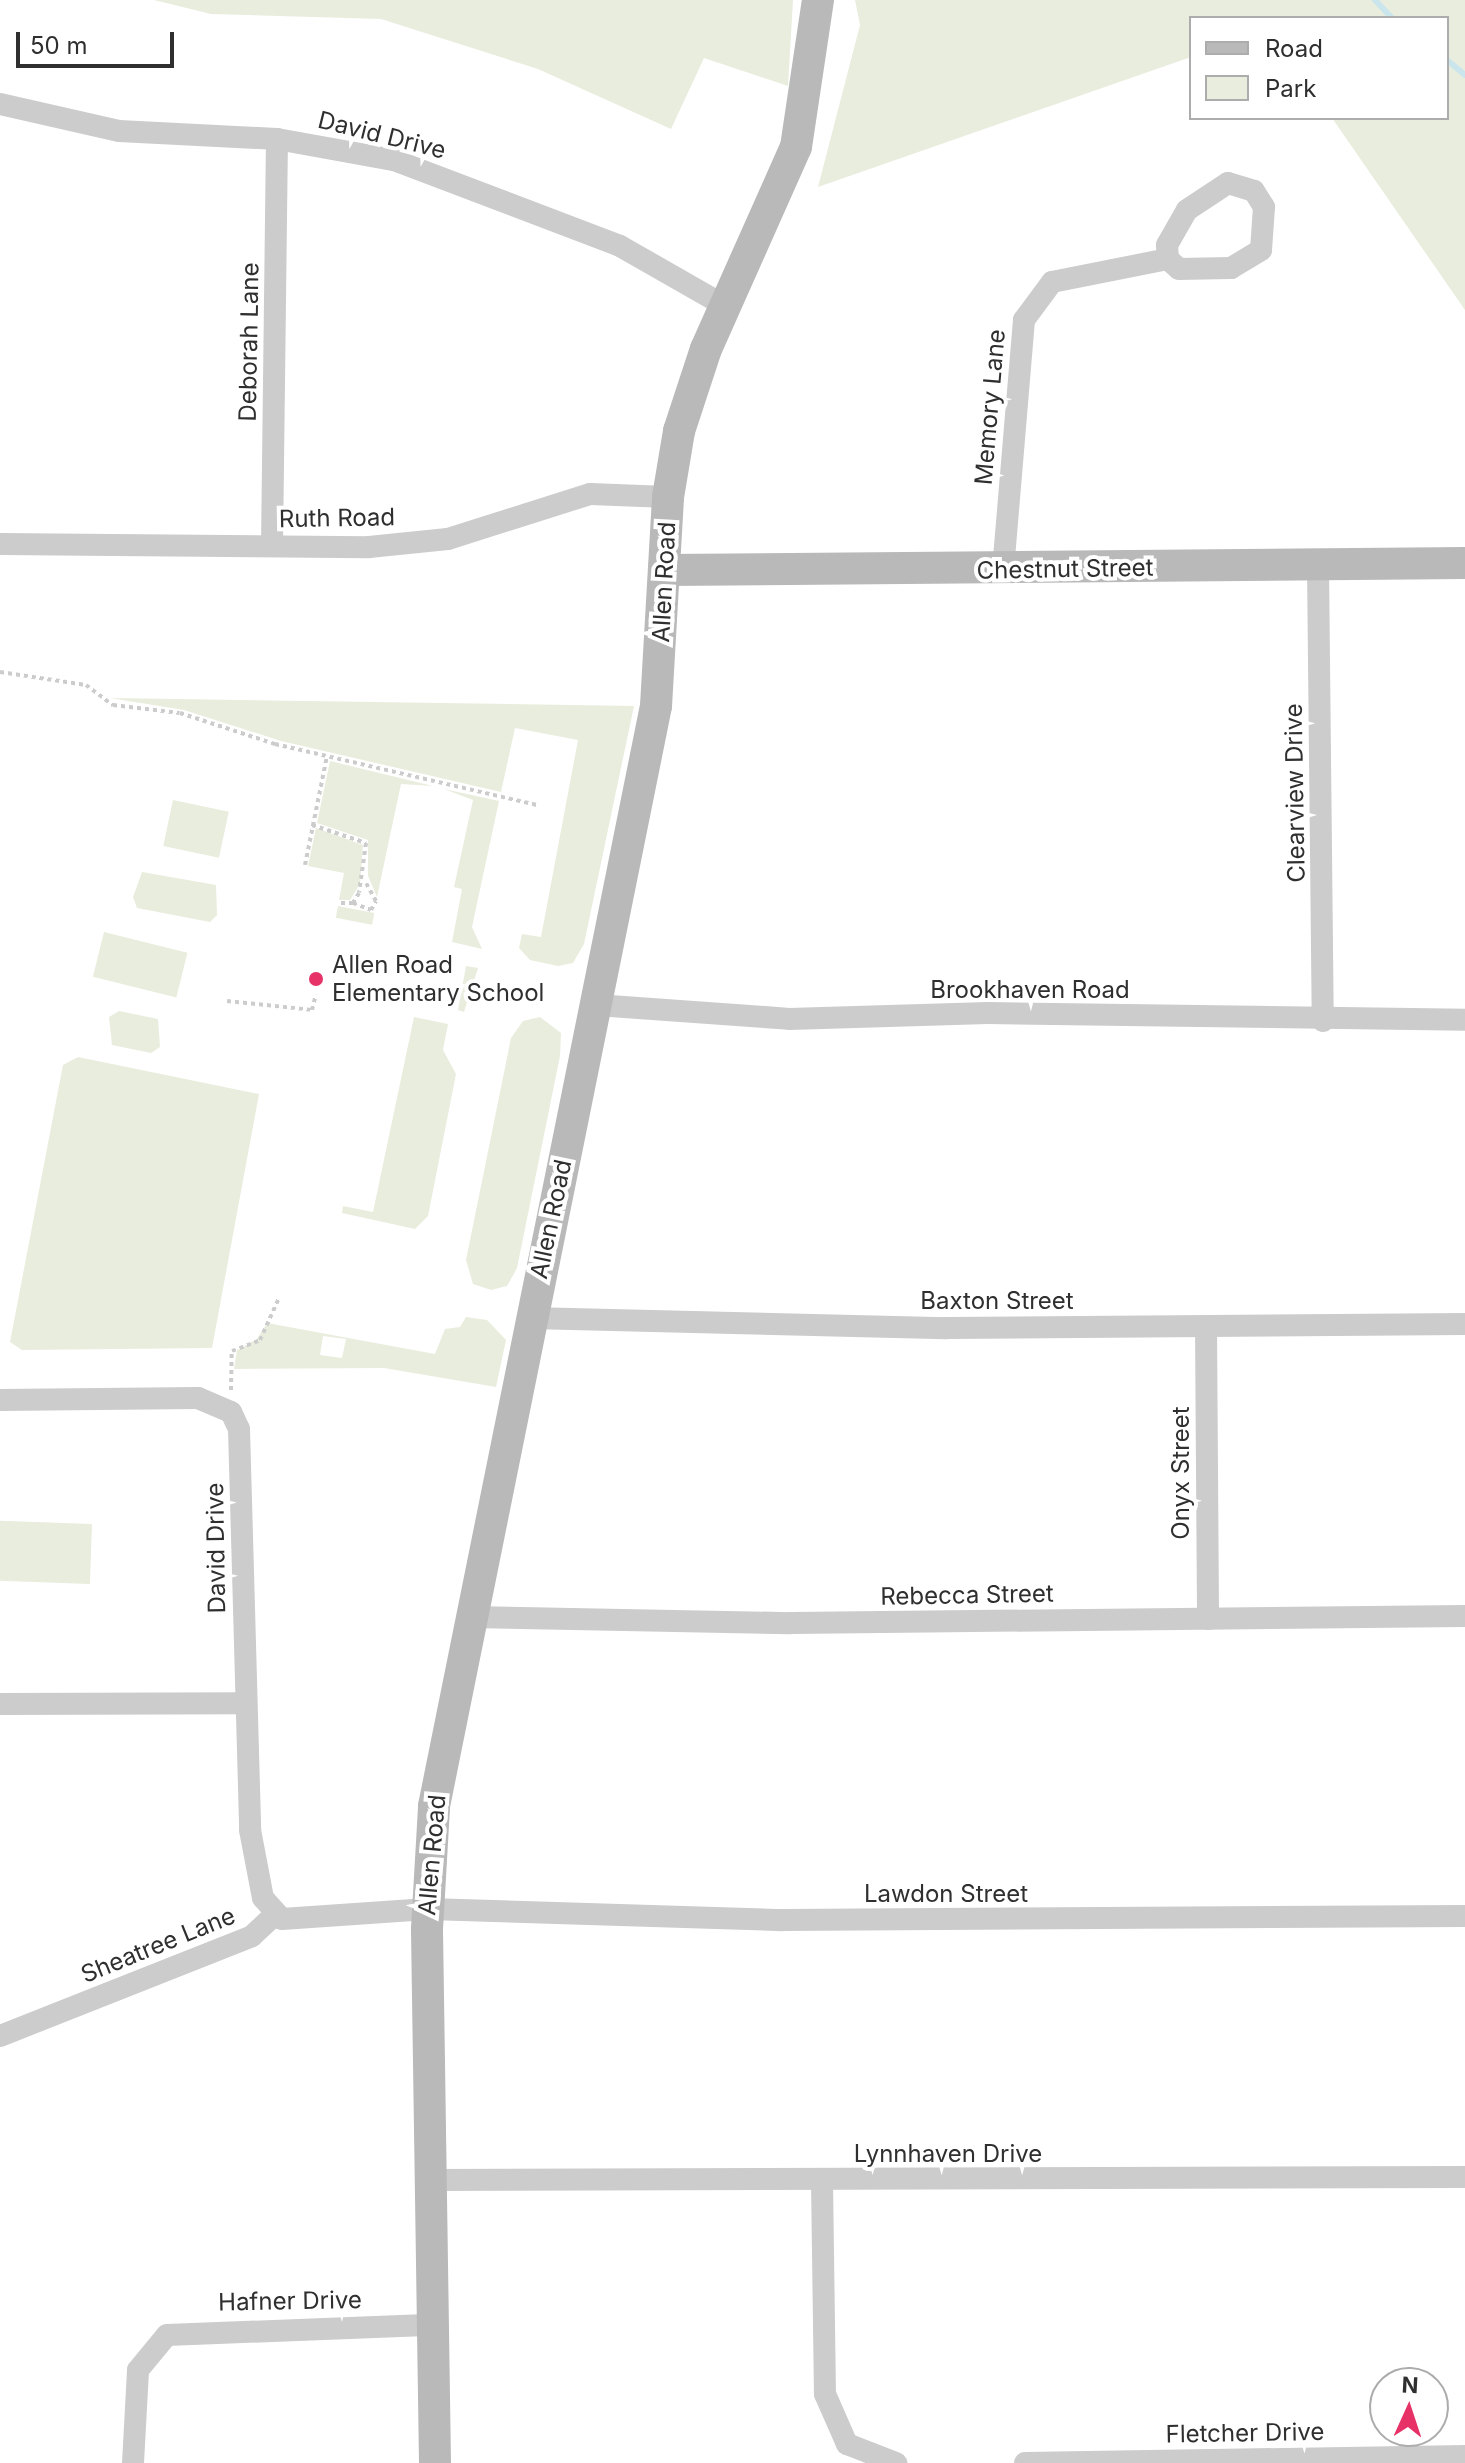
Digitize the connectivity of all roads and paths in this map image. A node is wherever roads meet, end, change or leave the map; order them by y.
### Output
1 (818, 0) edge
2 (0, 104) edge
3 (277, 139) junction
4 (1168, 259) junction
5 (727, 307) junction
6 (668, 497) junction
7 (0, 544) edge
8 (272, 546) junction
9 (1465, 563) edge
10 (1318, 565) junction
11 (666, 570) junction
12 (1003, 570) junction
13 (0, 672) edge
14 (327, 756) junction
15 (537, 805) dead end
16 (312, 825) junction
17 (305, 865) dead end
18 (364, 879) junction
19 (339, 903) dead end
20 (353, 903) junction
21 (316, 994) dead end
22 (227, 1001) dead end
23 (596, 1005) junction
24 (1465, 1020) edge
25 (1323, 1021) junction
26 (279, 1298) dead end
27 (530, 1318) junction
28 (1465, 1324) edge
29 (1206, 1326) junction
30 (0, 1400) edge
31 (224, 1407) junction
32 (1465, 1616) edge
33 (469, 1617) junction
34 (1208, 1619) junction
35 (246, 1703) junction
36 (0, 1704) edge
37 (428, 1909) junction
38 (276, 1914) junction
39 (1465, 1916) edge
40 (0, 2036) edge
41 (1465, 2177) edge
42 (430, 2180) junction
43 (822, 2181) junction
44 (433, 2325) junction
45 (1465, 2456) edge
46 (133, 2463) edge
47 (435, 2463) edge
48 (896, 2463) edge
49 (1025, 2463) edge

1 - 5 street, Allen Road
2 - 3 street, David Drive
3 - 5 street, David Drive
3 - 8 street, Deborah Lane
4 - 4 street, Memory Lane
4 - 12 street, Memory Lane
5 - 6 street, Allen Road
6 - 8 street, Ruth Road
6 - 11 street, Allen Road
7 - 8 street, Ruth Road
9 - 10 street, Chestnut Street
10 - 12 street, Chestnut Street
10 - 25 street, Clearview Drive
11 - 12 street, Chestnut Street
11 - 23 street, Allen Road
13 - 14 path
14 - 15 path
14 - 16 path
16 - 17 path
16 - 18 path
18 - 20 path
18 - 20 path
19 - 20 path
21 - 22 path
23 - 25 street, Brookhaven Road
23 - 27 street, Allen Road
24 - 25 street, Brookhaven Road
26 - 31 path
27 - 29 street, Baxton Street
27 - 33 street, Allen Road
28 - 29 street, Baxton Street
29 - 34 street, Onyx Street
30 - 31 street
31 - 35 street, David Drive
32 - 34 street, Rebecca Street
33 - 34 street, Rebecca Street
33 - 37 street, Allen Road
35 - 36 street
35 - 38 street, David Drive
37 - 38 street
37 - 39 street, Lawdon Street
37 - 42 street, Allen Road
38 - 40 street, Sheatree Lane
41 - 43 street, Lynnhaven Drive
42 - 43 street, Lynnhaven Drive
42 - 44 street, Allen Road
43 - 48 street
44 - 46 street, Hafner Drive
44 - 47 street, Allen Road
45 - 49 street, Fletcher Drive

